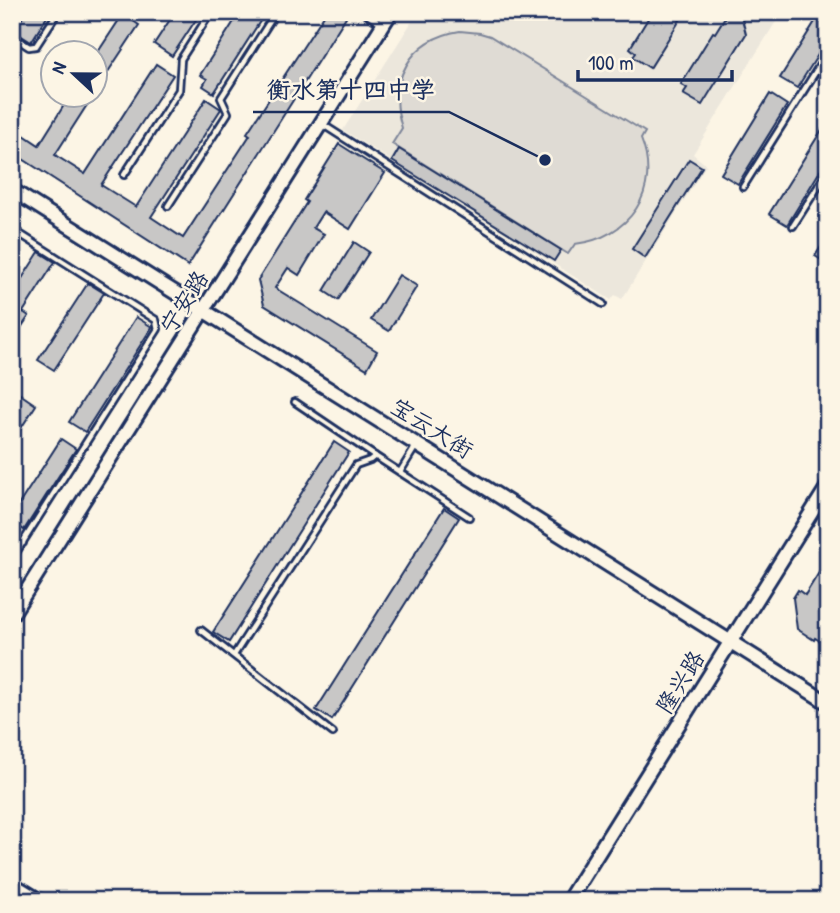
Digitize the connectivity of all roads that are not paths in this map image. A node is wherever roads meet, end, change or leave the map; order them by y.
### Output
1 (58, 12) edge
2 (211, 12) edge
3 (276, 12) edge
4 (363, 12) edge
5 (391, 12) edge
6 (383, 25) junction
7 (12, 36) edge
8 (828, 52) edge
9 (321, 123) junction
10 (828, 171) edge
11 (124, 175) dead end
12 (743, 187) dead end
13 (12, 190) edge
14 (168, 206) dead end
15 (793, 226) dead end
16 (12, 229) edge
17 (603, 304) dead end
18 (204, 310) junction
19 (295, 402) dead end
20 (418, 444) junction
21 (375, 456) junction
22 (400, 472) junction
23 (828, 486) edge
24 (470, 517) dead end
25 (12, 537) edge
26 (23, 543) junction
27 (12, 559) edge
28 (12, 614) edge
29 (201, 630) dead end
30 (730, 641) junction
31 (234, 656) junction
32 (828, 703) edge
33 (333, 733) dead end
34 (12, 884) edge
35 (40, 901) edge
36 (568, 901) edge

1 - 7 lane
2 - 11 lane
3 - 14 lane
4 - 6 lane
5 - 6 street, 宁安路
6 - 9 street, 宁安路
8 - 12 lane
9 - 17 lane
9 - 18 street, 宁安路
10 - 15 lane
13 - 18 street, 宝云大街
16 - 26 lane
18 - 20 street, 宝云大街
18 - 28 street, 宁安路
19 - 21 lane
20 - 22 lane
20 - 30 street, 宝云大街
21 - 22 lane
21 - 31 lane
22 - 24 lane
23 - 30 street, 隆兴路
25 - 26 lane
26 - 27 lane
29 - 31 lane
30 - 32 street, 宝云大街
30 - 36 street, 隆兴路
31 - 33 lane
34 - 35 street

